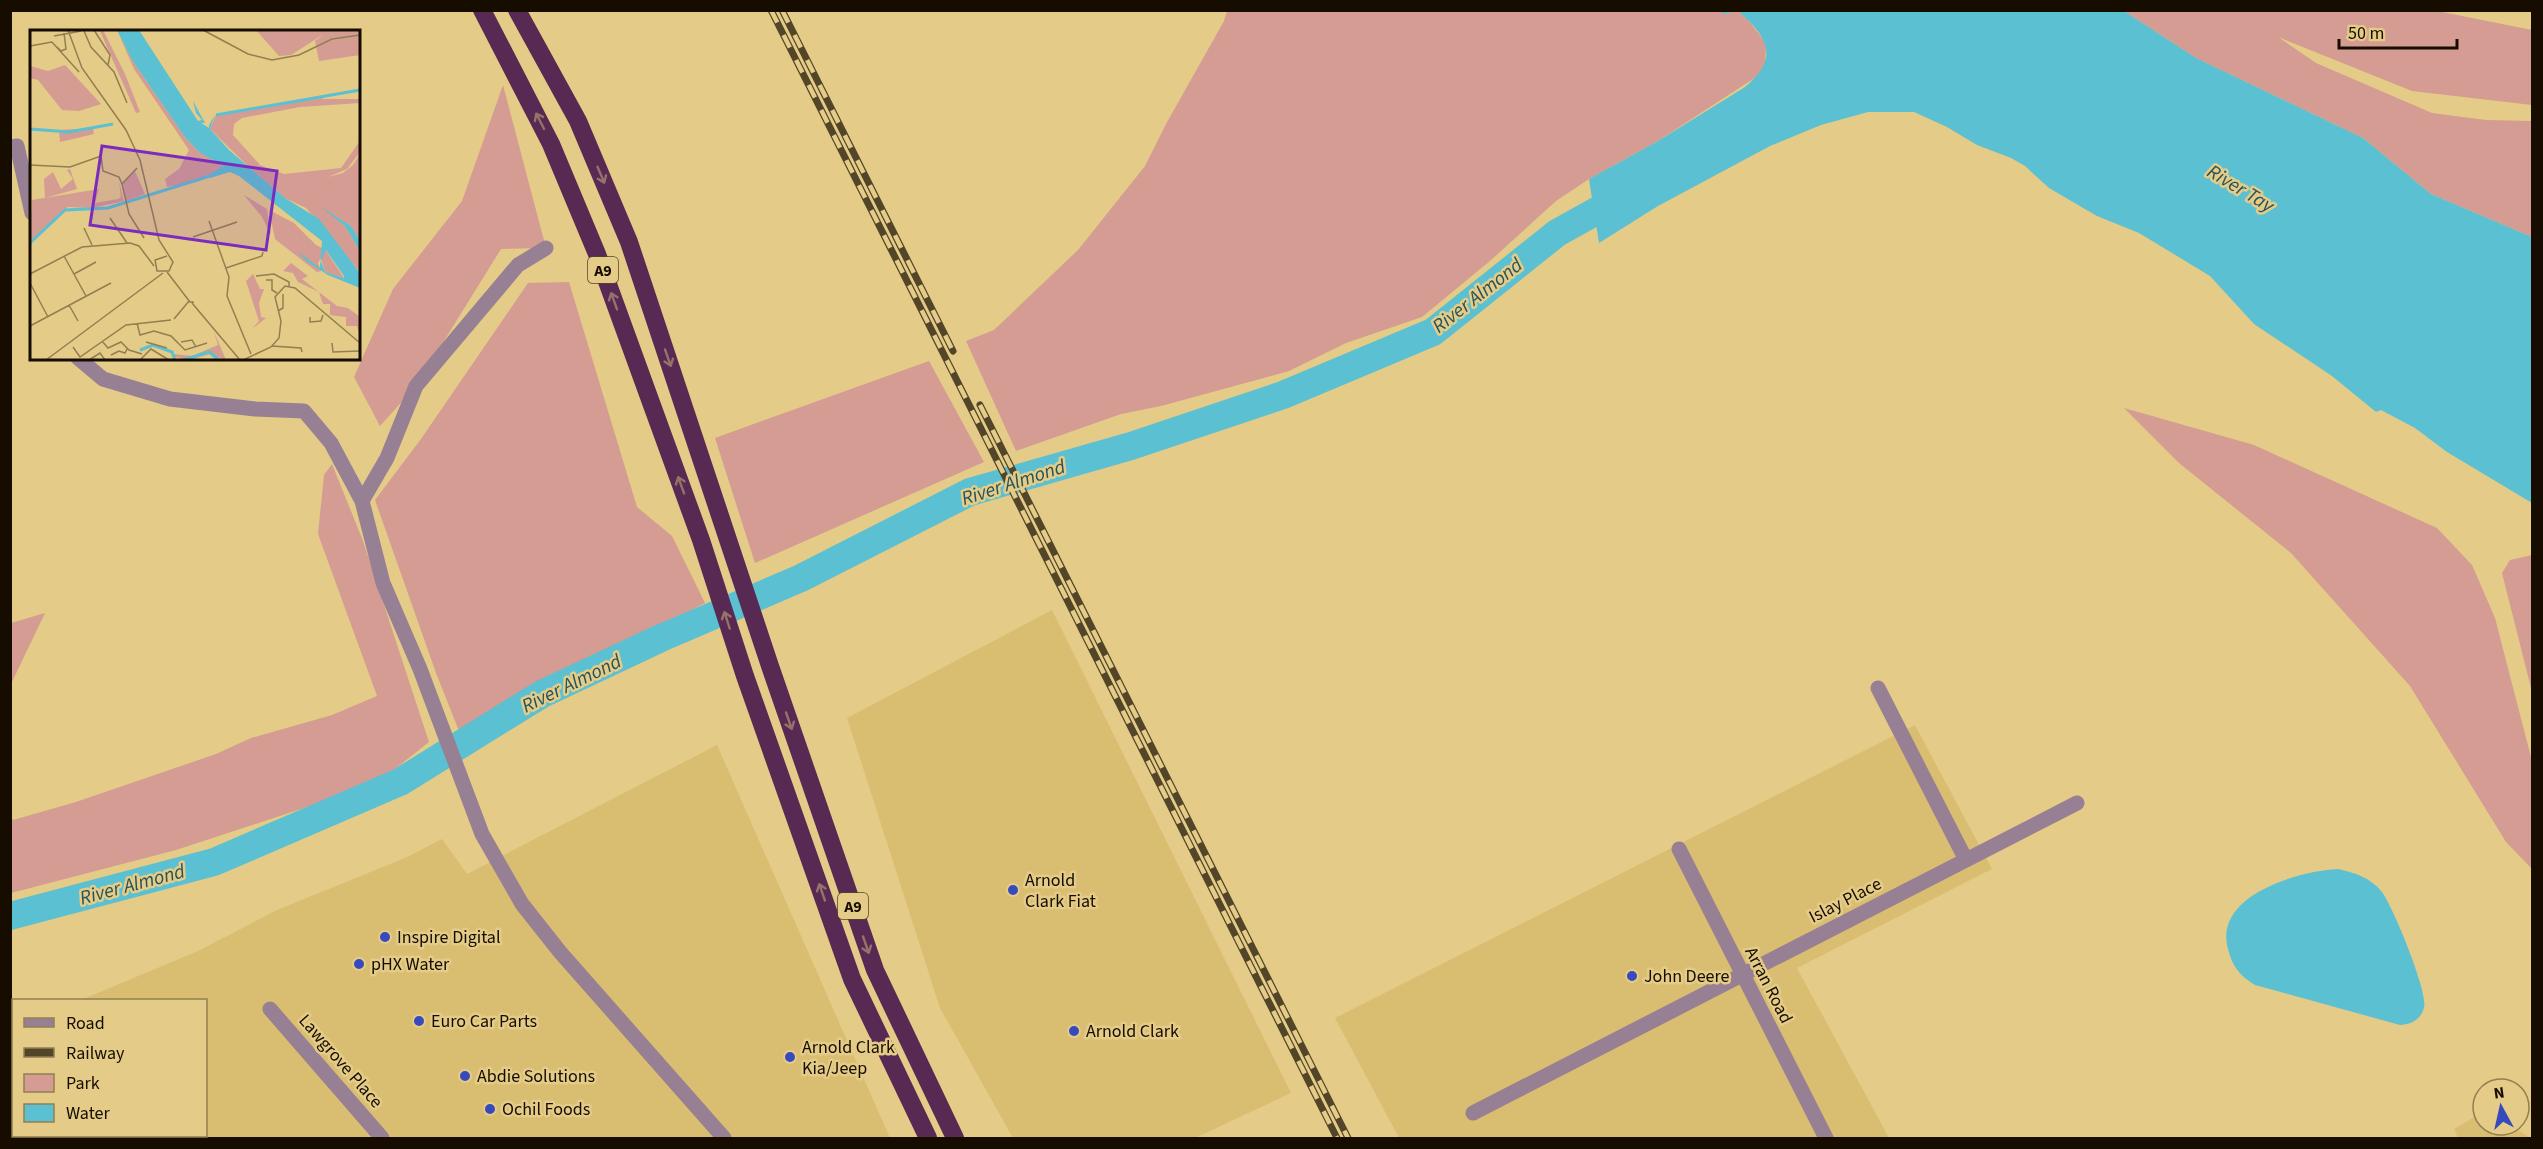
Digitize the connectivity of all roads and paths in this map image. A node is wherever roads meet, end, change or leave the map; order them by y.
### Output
1 (482, 10) edge
2 (518, 10) edge
3 (10, 147) edge
4 (30, 204) edge
5 (546, 248) dead end
6 (80, 360) edge
7 (362, 501) junction
8 (1878, 688) dead end
9 (2078, 803) dead end
10 (1679, 849) dead end
11 (1966, 860) junction
12 (1741, 974) junction
13 (270, 1009) dead end
14 (1473, 1113) dead end
15 (382, 1138) edge
16 (724, 1138) edge
17 (928, 1138) edge
18 (955, 1138) edge
19 (1826, 1138) edge

17 -> 1 highway, A9
2 -> 18 highway, A9
3 - 4 street
5 - 7 street
6 - 7 street
7 - 16 street
8 - 11 street
9 - 11 street, Islay Place
10 - 12 street, Arran Road
11 - 12 street, Islay Place
12 - 14 street, Islay Place
12 - 19 street, Arran Road
13 - 15 street, Lawgrove Place

